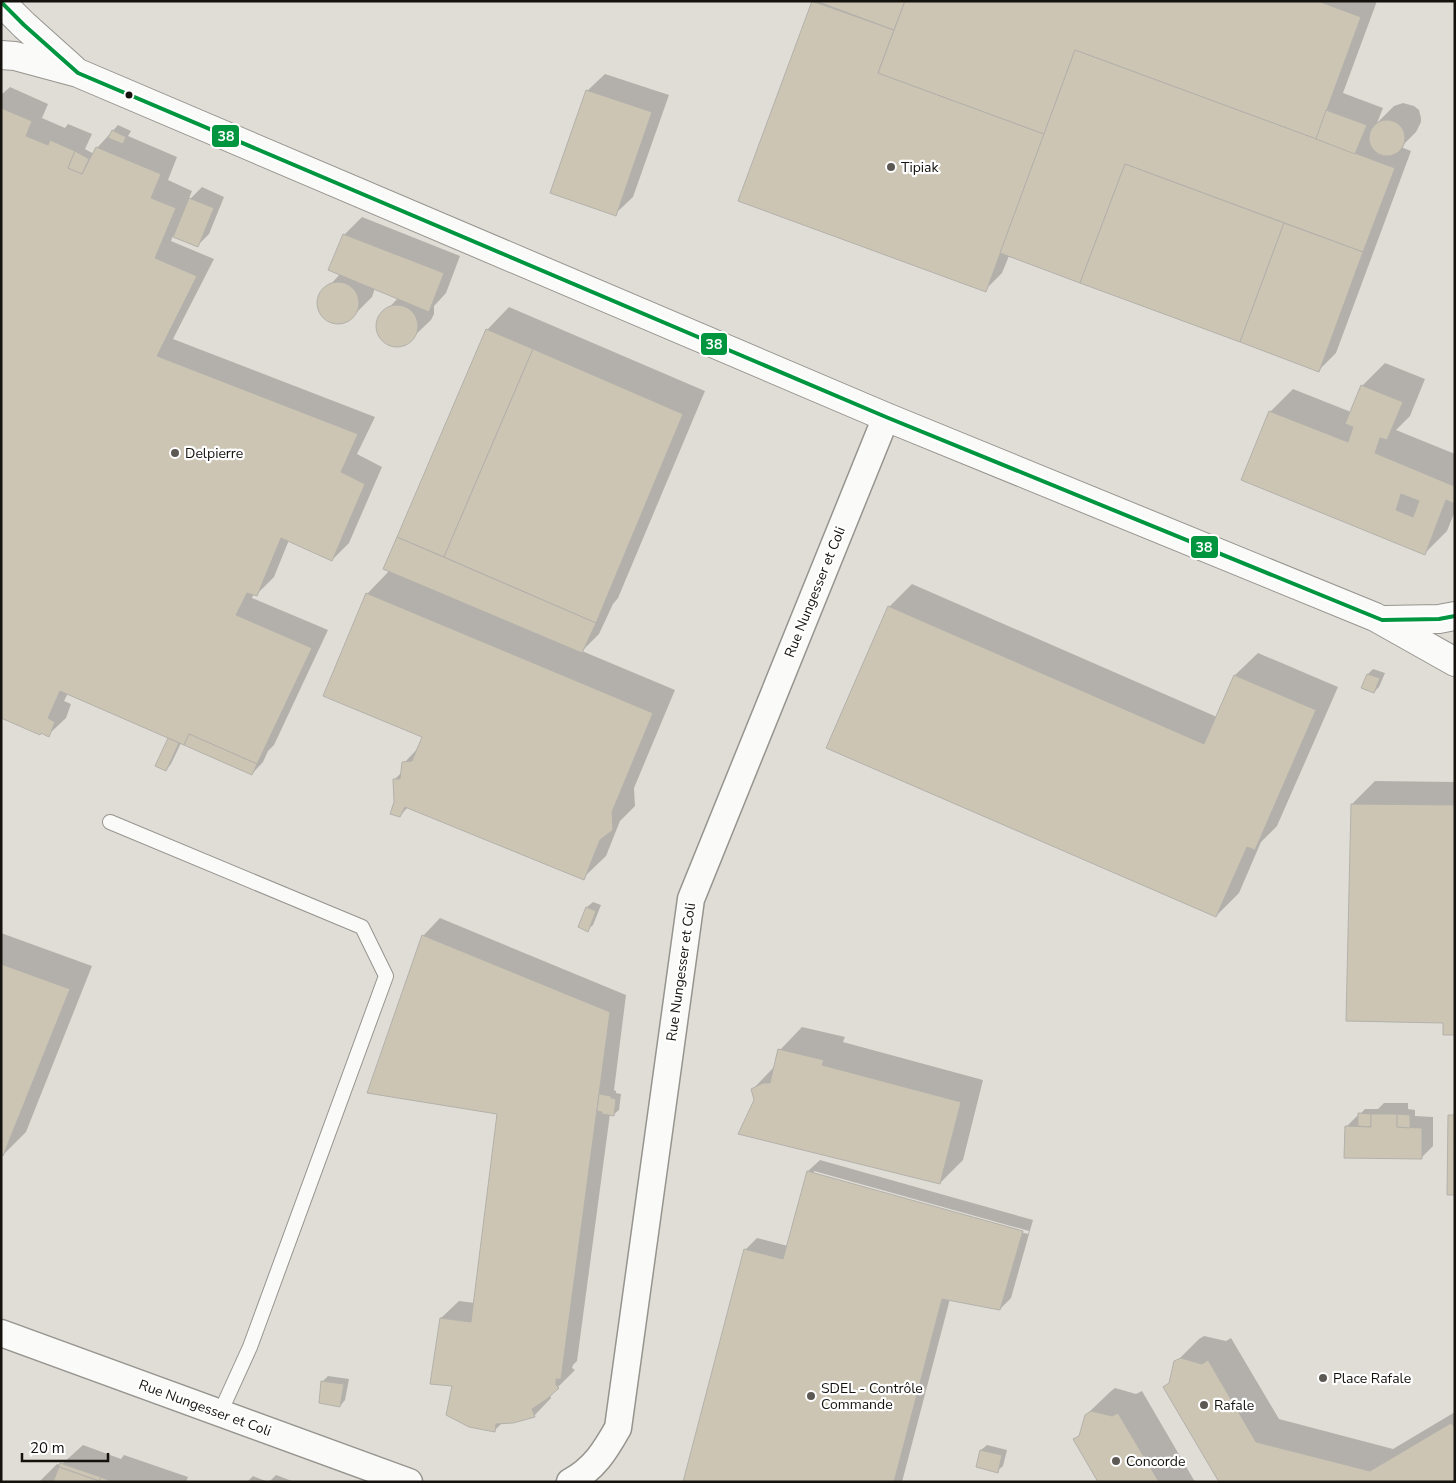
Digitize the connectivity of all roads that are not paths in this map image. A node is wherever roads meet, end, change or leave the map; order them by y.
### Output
1 (1, 2) edge
2 (1, 55) edge
3 (78, 73) junction
4 (886, 417) junction
5 (1455, 616) edge
6 (1382, 620) junction
7 (1455, 662) edge
8 (110, 822) dead end
9 (1, 1333) edge
10 (220, 1413) junction
11 (409, 1482) edge
12 (570, 1482) edge

1 - 3 street
2 - 3 street
3 - 4 street
4 - 6 street
4 - 12 street, Rue Nungesser et Coli
5 - 6 street
6 - 7 street
8 - 10 lane
9 - 10 street, Rue Nungesser et Coli
10 - 11 street, Rue Nungesser et Coli

